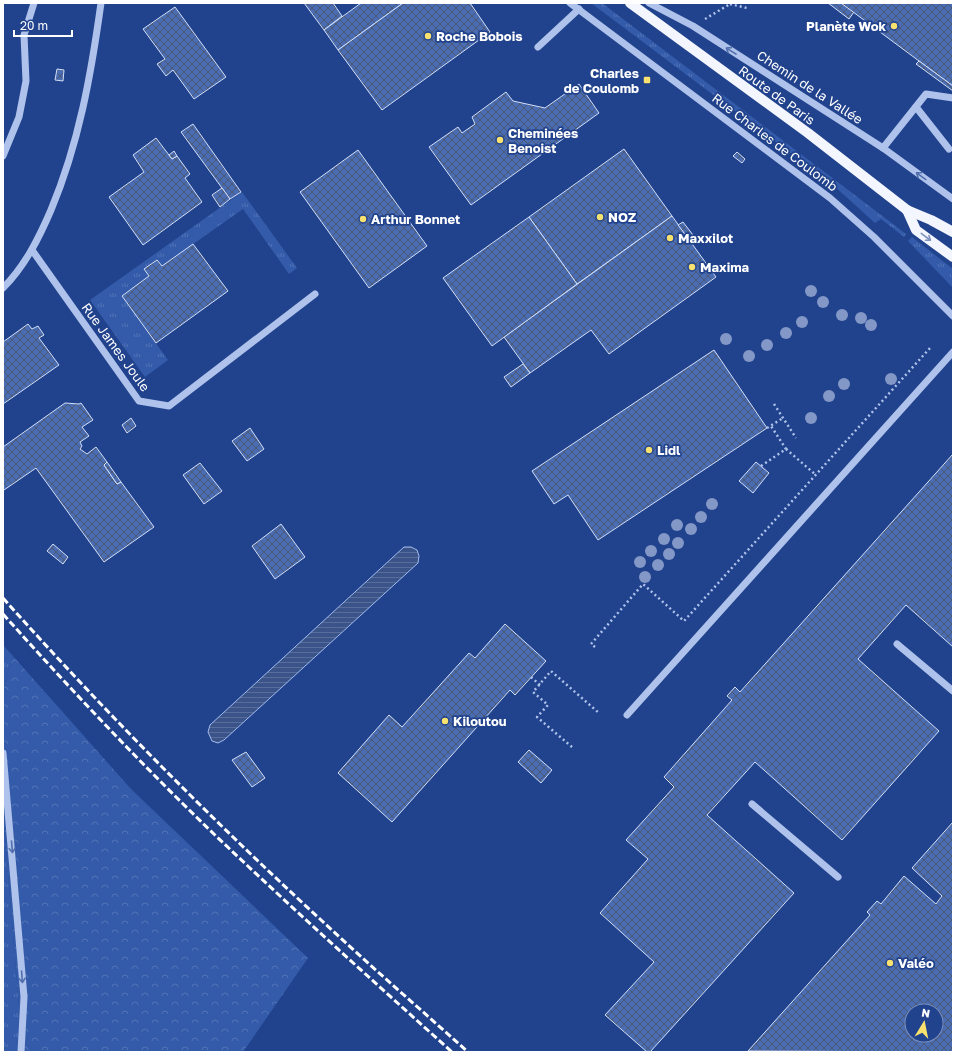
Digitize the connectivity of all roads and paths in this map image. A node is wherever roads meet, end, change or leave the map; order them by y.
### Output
1 (34, 3) edge
2 (101, 3) edge
3 (570, 3) edge
4 (630, 3) edge
5 (649, 3) edge
6 (730, 4) edge
7 (747, 8) dead end
8 (579, 9) junction
9 (693, 26) junction
10 (538, 47) dead end
11 (953, 98) edge
12 (916, 106) junction
13 (883, 148) junction
14 (949, 149) dead end
15 (3, 156) edge
16 (953, 199) edge
17 (907, 210) junction
18 (953, 232) edge
19 (32, 250) junction
20 (953, 258) edge
21 (3, 288) edge
22 (315, 294) dead end
23 (953, 316) edge
24 (930, 348) dead end
25 (953, 352) edge
26 (774, 404) dead end
27 (783, 418) junction
28 (771, 426) junction
29 (767, 428) dead end
30 (796, 438) dead end
31 (786, 449) junction
32 (761, 466) dead end
33 (816, 475) junction
34 (897, 644) dead end
35 (595, 647) dead end
36 (531, 677) dead end
37 (540, 684) junction
38 (953, 691) edge
39 (599, 713) dead end
40 (627, 715) dead end
41 (572, 747) dead end
42 (3, 753) edge
43 (752, 804) dead end
44 (838, 877) dead end
45 (21, 1052) edge

1 - 15 street
2 - 19 street
3 - 8 street, Rue Charles de Coulomb
4 - 17 main road, Route de Paris
5 - 9 street, Chemin de la Vallée
6 - 7 path
6 - 9 path
8 - 10 street
8 - 23 street, Rue Charles de Coulomb
13 -> 9 street, Chemin de la Vallée
11 - 12 street
12 - 13 street
12 - 14 street
16 -> 13 street, Chemin de la Vallée
17 - 18 main road, Route de Paris
17 -> 20 main road, Route de Paris
19 - 21 street
19 - 22 street, Rue James Joule
24 - 33 path
25 - 40 street
26 - 27 path
27 - 28 path
27 - 30 path
28 - 29 path
28 - 31 path
31 - 32 path
31 - 33 path
33 - 35 path
34 - 38 street
36 - 37 path
37 - 39 path
37 - 41 path
42 -> 45 street
43 - 44 street

